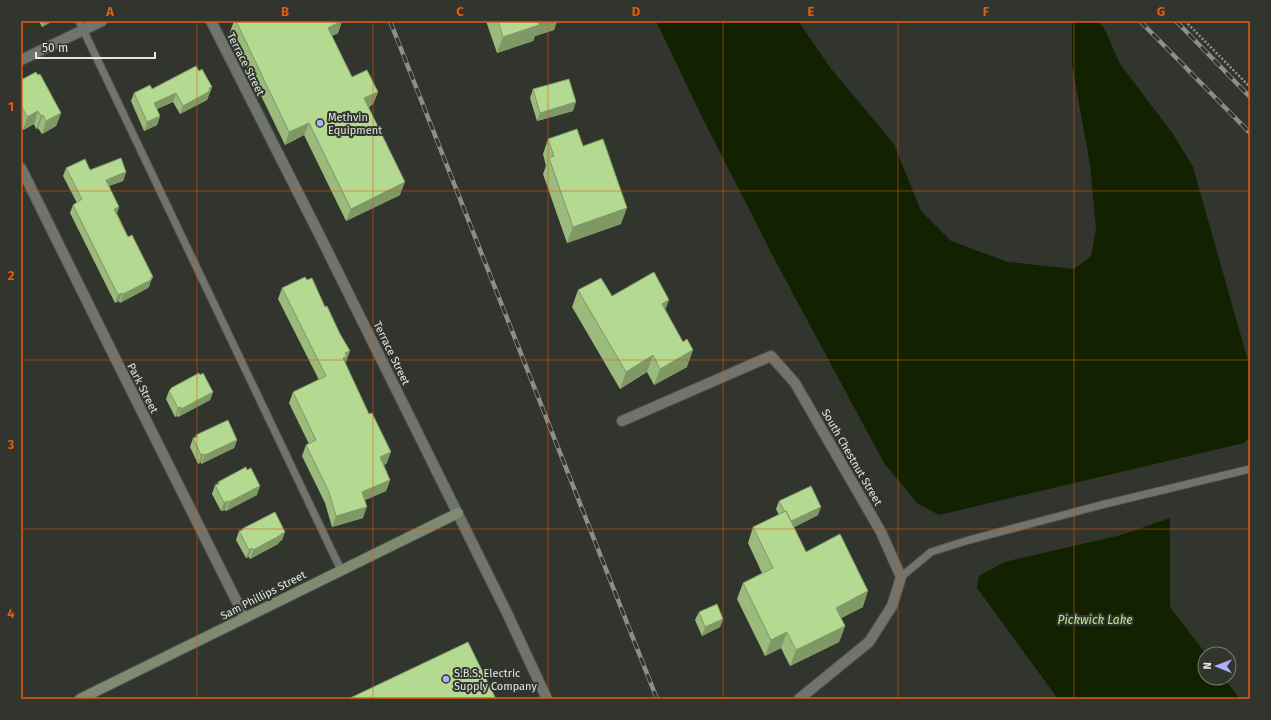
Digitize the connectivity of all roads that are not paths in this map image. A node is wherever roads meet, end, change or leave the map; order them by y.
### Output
1 (102, 21) edge
2 (211, 21) edge
3 (81, 25) edge
4 (21, 60) edge
5 (21, 168) edge
6 (622, 421) dead end
7 (1250, 469) edge
8 (458, 512) junction
9 (341, 570) junction
10 (901, 577) junction
11 (245, 618) junction
12 (80, 699) edge
13 (546, 699) edge
14 (799, 699) edge

1 - 3 street
2 - 8 street, Terrace Street
3 - 4 street
3 - 9 lane
5 - 11 street, Park Street
6 - 10 street, South Chestnut Street
7 - 10 lane
8 - 9 street, Sam Phillips Street
8 - 13 street, Terrace Street
9 - 11 street, Sam Phillips Street
10 - 14 street
11 - 12 street, Sam Phillips Street

